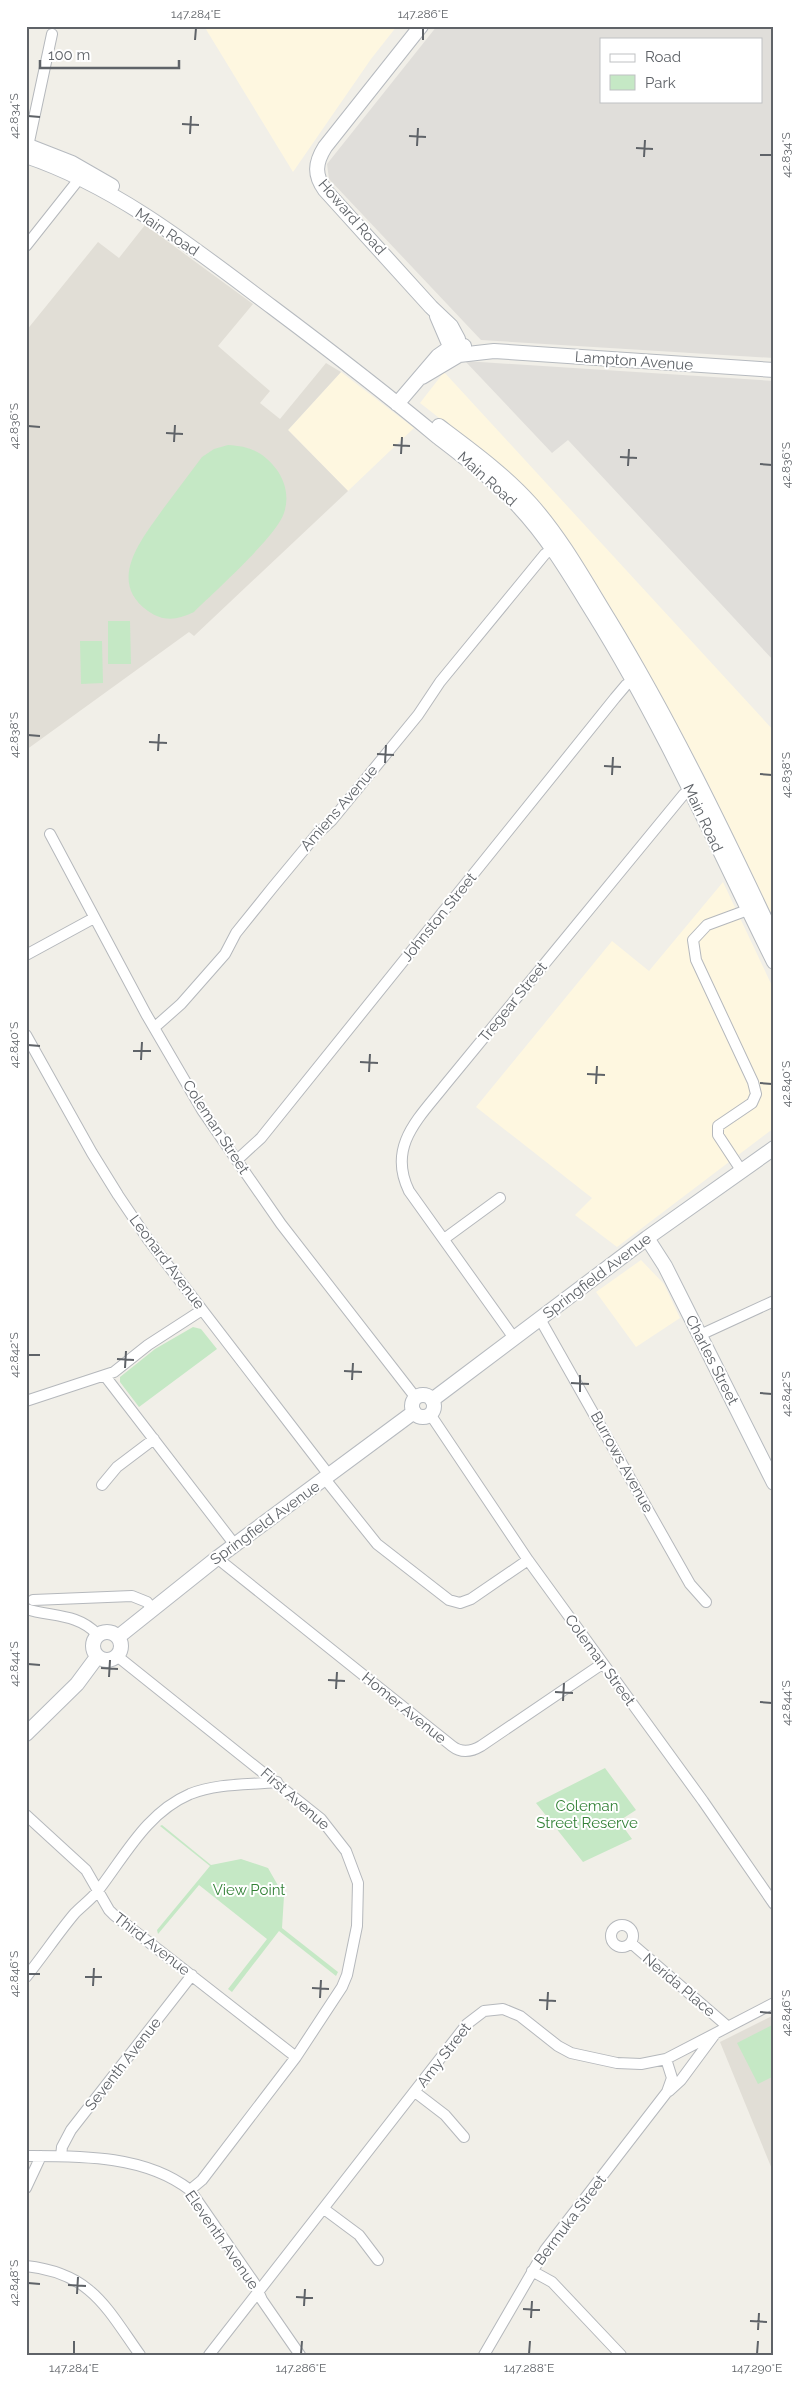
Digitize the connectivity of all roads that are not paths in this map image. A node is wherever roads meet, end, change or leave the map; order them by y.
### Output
1 (421, 26) edge
2 (52, 34) dead end
3 (27, 150) edge
4 (83, 174) junction
5 (26, 246) edge
6 (431, 307) junction
7 (448, 322) junction
8 (488, 349) junction
9 (456, 350) junction
10 (774, 370) edge
11 (400, 401) junction
12 (556, 546) junction
13 (638, 678) junction
14 (694, 786) junction
15 (50, 834) dead end
16 (753, 907) junction
17 (94, 918) junction
18 (774, 938) edge
19 (26, 955) edge
20 (774, 962) edge
21 (156, 1027) junction
22 (26, 1035) edge
23 (774, 1144) edge
24 (768, 1151) edge
25 (237, 1160) junction
26 (741, 1170) junction
27 (500, 1198) dead end
28 (647, 1238) junction
29 (444, 1239) junction
30 (774, 1300) edge
31 (202, 1310) junction
32 (540, 1319) junction
33 (700, 1335) junction
34 (514, 1338) junction
35 (106, 1376) junction
36 (416, 1398) junction
37 (432, 1400) junction
38 (26, 1401) edge
39 (414, 1412) junction
40 (430, 1414) junction
41 (154, 1439) junction
42 (327, 1477) junction
43 (774, 1483) edge
44 (102, 1486) dead end
45 (235, 1545) junction
46 (217, 1558) junction
47 (528, 1560) junction
48 (33, 1600) dead end
49 (706, 1602) dead end
50 (152, 1608) junction
51 (26, 1609) edge
52 (97, 1634) junction
53 (118, 1637) junction
54 (97, 1656) junction
55 (117, 1656) junction
56 (602, 1664) junction
57 (26, 1734) edge
58 (277, 1782) junction
59 (26, 1814) edge
60 (98, 1891) junction
61 (774, 1904) edge
62 (631, 1943) dead end
63 (192, 1975) junction
64 (26, 1977) edge
65 (774, 2002) edge
66 (728, 2026) junction
67 (717, 2031) junction
68 (296, 2057) junction
69 (666, 2059) junction
70 (415, 2092) junction
71 (667, 2092) junction
72 (464, 2137) dead end
73 (26, 2156) edge
74 (41, 2156) junction
75 (61, 2156) junction
76 (26, 2188) edge
77 (190, 2190) junction
78 (324, 2208) junction
79 (378, 2260) dead end
80 (26, 2266) edge
81 (532, 2271) junction
82 (258, 2291) junction
83 (142, 2352) edge
84 (209, 2355) edge
85 (300, 2355) edge
86 (484, 2355) edge
87 (621, 2355) edge

1 - 6 street, Howard Road
2 - 3 street
3 - 4 street, Main Road
4 - 5 street
4 - 11 street, Main Road
6 - 7 street, Howard Road
6 - 9 street, Howard Road
7 - 8 street
7 - 9 street, Howard Road
8 - 9 street, Lampton Avenue
8 - 10 street, Lampton Avenue
9 - 11 street
11 - 12 street, Main Road
12 - 13 street, Main Road
12 - 21 street, Amiens Avenue
13 - 14 street, Main Road
13 - 25 street, Johnston Street
14 - 16 street, Main Road
14 - 29 street, Tregear Street
15 - 17 street, Coleman Street
16 - 18 street, Main Road
16 - 20 street, Main Road
16 - 26 street
17 - 19 street
17 - 21 street, Coleman Street
21 - 25 street, Coleman Street
22 - 31 street, Leonard Avenue
23 - 24 street, Springfield Avenue
24 - 26 street, Springfield Avenue
25 - 36 street, Coleman Street
26 - 28 street, Springfield Avenue
27 - 29 street
28 - 32 street, Springfield Avenue
28 - 33 street, Charles Street
29 - 34 street, Tregear Street
30 - 33 street
31 - 35 street
31 - 42 street, Leonard Avenue
32 - 34 street, Springfield Avenue
32 - 49 street, Burrows Avenue
33 - 43 street, Charles Street
34 - 37 street, Springfield Avenue
35 - 38 street
35 - 41 street
36 - 37 street
36 - 39 street
37 - 40 street
39 - 40 street
39 - 42 street, Springfield Avenue
40 - 47 street, Coleman Street
41 - 44 street
41 - 45 street
42 - 45 street, Springfield Avenue
42 - 47 street, Leonard Avenue
45 - 46 street, Springfield Avenue
46 - 50 street, Springfield Avenue
46 - 56 street, Homer Avenue
47 - 56 street, Coleman Street
48 - 50 street
50 - 53 street, Springfield Avenue
51 - 52 street
52 - 53 street
52 - 54 street
53 - 55 street
54 - 55 street
54 - 57 street
55 - 58 street, First Avenue
56 - 61 street, Coleman Street
58 - 60 street
58 - 68 street, First Avenue
59 - 60 street, Third Avenue
60 - 63 street, Third Avenue
60 - 64 street
62 - 66 street, Nerida Place
63 - 68 street, Third Avenue
63 - 75 street, Seventh Avenue
65 - 66 street, Amy Street
66 - 67 street, Amy Street
67 - 69 street, Amy Street
67 - 71 street, Bermuka Street
68 - 77 street, First Avenue
69 - 70 street, Amy Street
69 - 71 street
70 - 72 street
70 - 78 street, Amy Street
71 - 81 street, Bermuka Street
73 - 74 street, Eleventh Avenue
74 - 75 street, Eleventh Avenue
74 - 76 street
75 - 77 street, Eleventh Avenue
77 - 82 street, Eleventh Avenue
78 - 79 street
78 - 82 street, Amy Street
80 - 83 street
81 - 86 street, Bermuka Street
81 - 87 street
82 - 84 street, Amy Street
82 - 85 street, Eleventh Avenue

